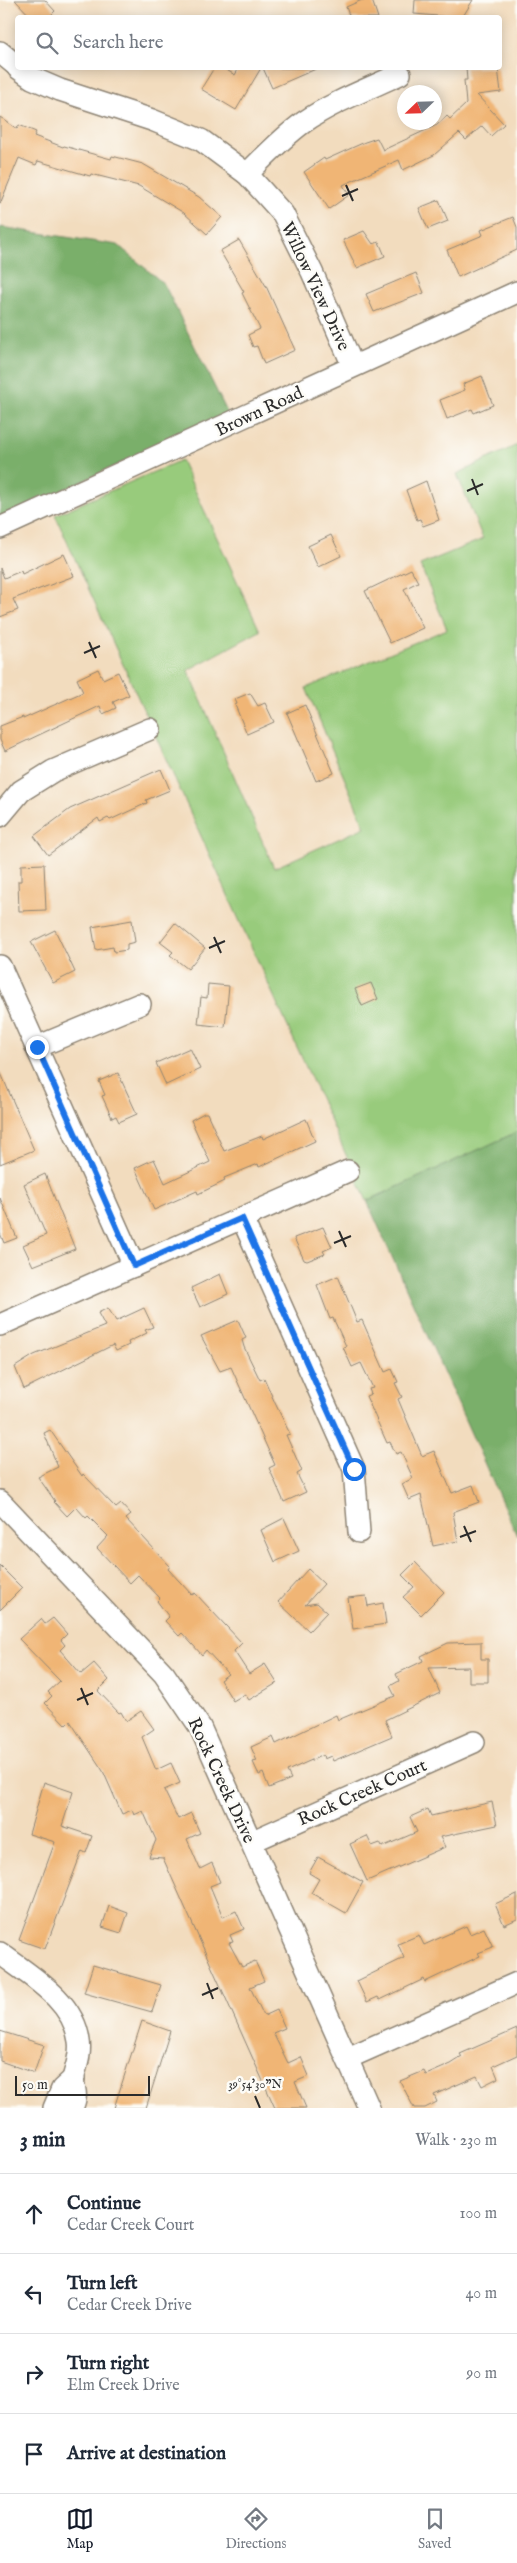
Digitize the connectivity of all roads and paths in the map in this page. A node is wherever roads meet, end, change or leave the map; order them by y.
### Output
1 (0, 52) edge
2 (15, 65) edge
3 (21, 70) edge
4 (400, 74) dead end
5 (247, 174) junction
6 (517, 292) edge
7 (353, 366) junction
8 (0, 528) edge
9 (150, 729) dead end
10 (0, 816) edge
11 (0, 966) edge
12 (140, 1004) dead end
13 (37, 1047) junction
14 (348, 1171) dead end
15 (242, 1218) junction
16 (134, 1266) junction
17 (0, 1325) edge
18 (0, 1501) edge
19 (359, 1532) dead end
20 (474, 1742) dead end
21 (251, 1842) junction
22 (0, 1953) edge
23 (517, 1983) edge
24 (348, 2058) junction
25 (74, 2078) junction
26 (54, 2108) edge
27 (72, 2108) edge
28 (369, 2108) edge

1 - 2 street, Willow View Drive
3 - 5 street, Willow View Drive
4 - 5 street
5 - 7 street, Willow View Drive
6 - 7 street, Brown Road
7 - 8 street, Brown Road
9 - 10 street
11 - 13 street
12 - 13 street
13 - 16 street
14 - 15 street
15 - 16 street
15 - 19 street
16 - 17 street
18 - 21 street, Rock Creek Drive
20 - 21 street, Rock Creek Court
21 - 24 street, Rock Creek Drive
22 - 25 street
23 - 24 street
24 - 28 street, Rock Creek Drive
25 - 26 street
25 - 27 street

